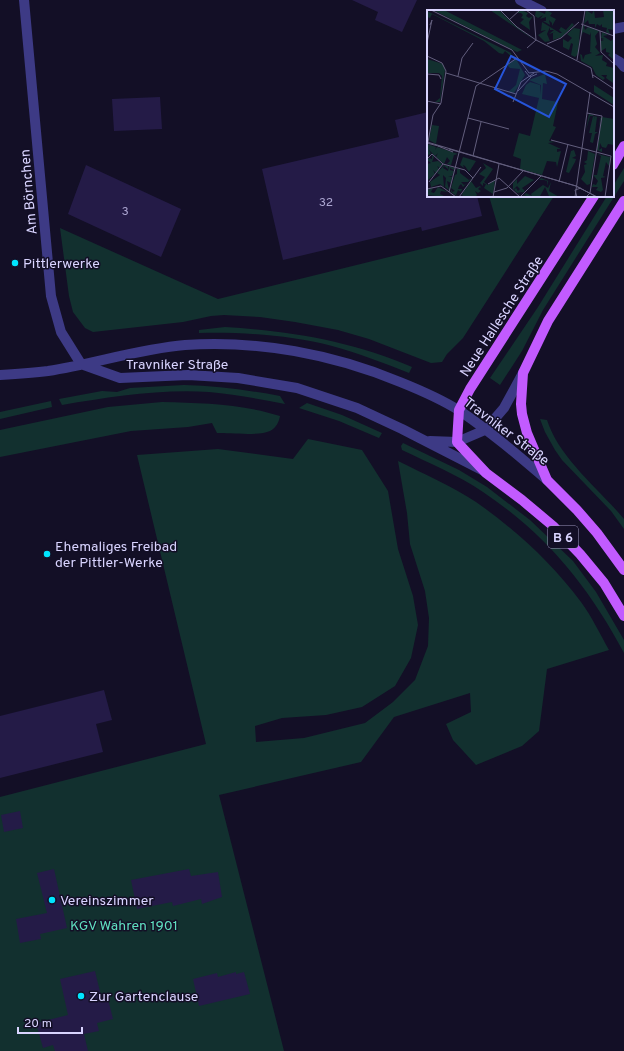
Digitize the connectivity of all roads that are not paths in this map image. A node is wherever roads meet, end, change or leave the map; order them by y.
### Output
1 (24, 0) edge
2 (520, 0) edge
3 (540, 10) edge
4 (614, 59) edge
5 (624, 67) edge
6 (624, 146) edge
7 (614, 163) edge
8 (593, 197) edge
9 (624, 201) edge
10 (82, 364) junction
11 (523, 373) junction
12 (0, 375) edge
13 (459, 410) junction
14 (486, 430) junction
15 (426, 441) junction
16 (458, 442) junction
17 (486, 473) junction
18 (547, 480) junction
19 (624, 570) edge
20 (624, 616) edge

1 - 10 street, Am Börnchen
2 - 3 street
4 - 5 street
6 - 7 main road
8 - 13 main road, Neue Hallesche Straße
9 - 11 main road, B 6
10 - 12 street
10 - 13 street, Travniker Straße
10 - 15 street, Travniker Straße
11 - 14 street
11 - 18 main road, B 6
13 - 14 street, Travniker Straße
13 - 16 main road, Neue Hallesche Straße
14 - 16 street
14 - 18 street, Travniker Straße
15 - 16 street
15 - 17 street, Travniker Straße
16 - 17 main road, B 6
17 - 20 main road, Travniker Straße / B 6
18 - 19 main road, Travniker Straße / B 6

